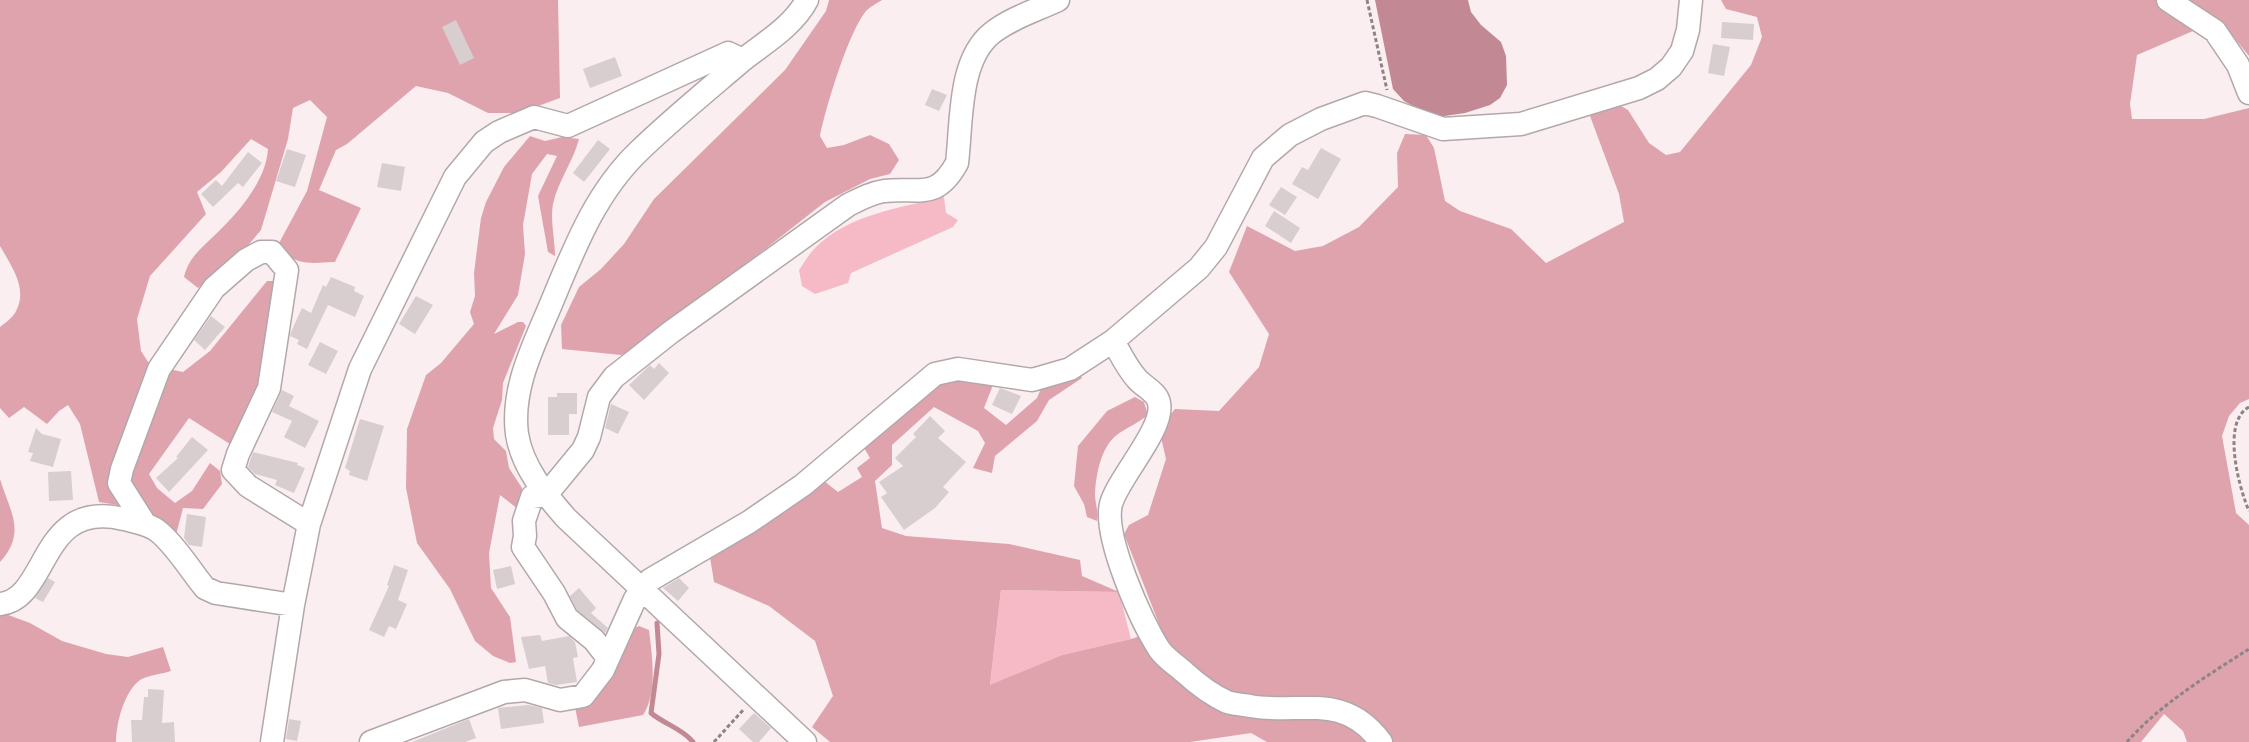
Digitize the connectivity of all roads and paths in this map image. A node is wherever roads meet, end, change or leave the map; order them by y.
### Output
1 (807, 0) edge
2 (1058, 0) edge
3 (1367, 0) edge
4 (1691, 0) edge
5 (2168, 0) edge
6 (743, 60) junction
7 (2248, 93) edge
8 (1392, 111) junction
9 (1113, 340) junction
10 (2249, 407) edge
11 (546, 495) junction
12 (2249, 511) edge
13 (145, 524) junction
14 (309, 524) junction
15 (641, 589) junction
16 (0, 604) edge
17 (293, 605) junction
18 (2249, 649) edge
19 (608, 658) junction
20 (755, 696) junction
21 (402, 736) edge
22 (272, 742) edge
23 (371, 742) edge
24 (714, 742) edge
25 (806, 742) edge
26 (1381, 742) edge
27 (2127, 742) edge

1 - 6 street
2 - 11 street
3 - 8 path
4 - 8 street
5 - 7 street
6 - 11 street
6 - 14 street
8 - 9 street
9 - 15 street
9 - 26 street
10 - 12 path
11 - 15 street
11 - 19 street
13 - 14 street
13 - 16 street
13 - 17 street
14 - 17 street
15 - 19 street
15 - 20 street
17 - 22 street
18 - 27 path
19 - 21 street
20 - 24 path
20 - 25 street
21 - 23 street

